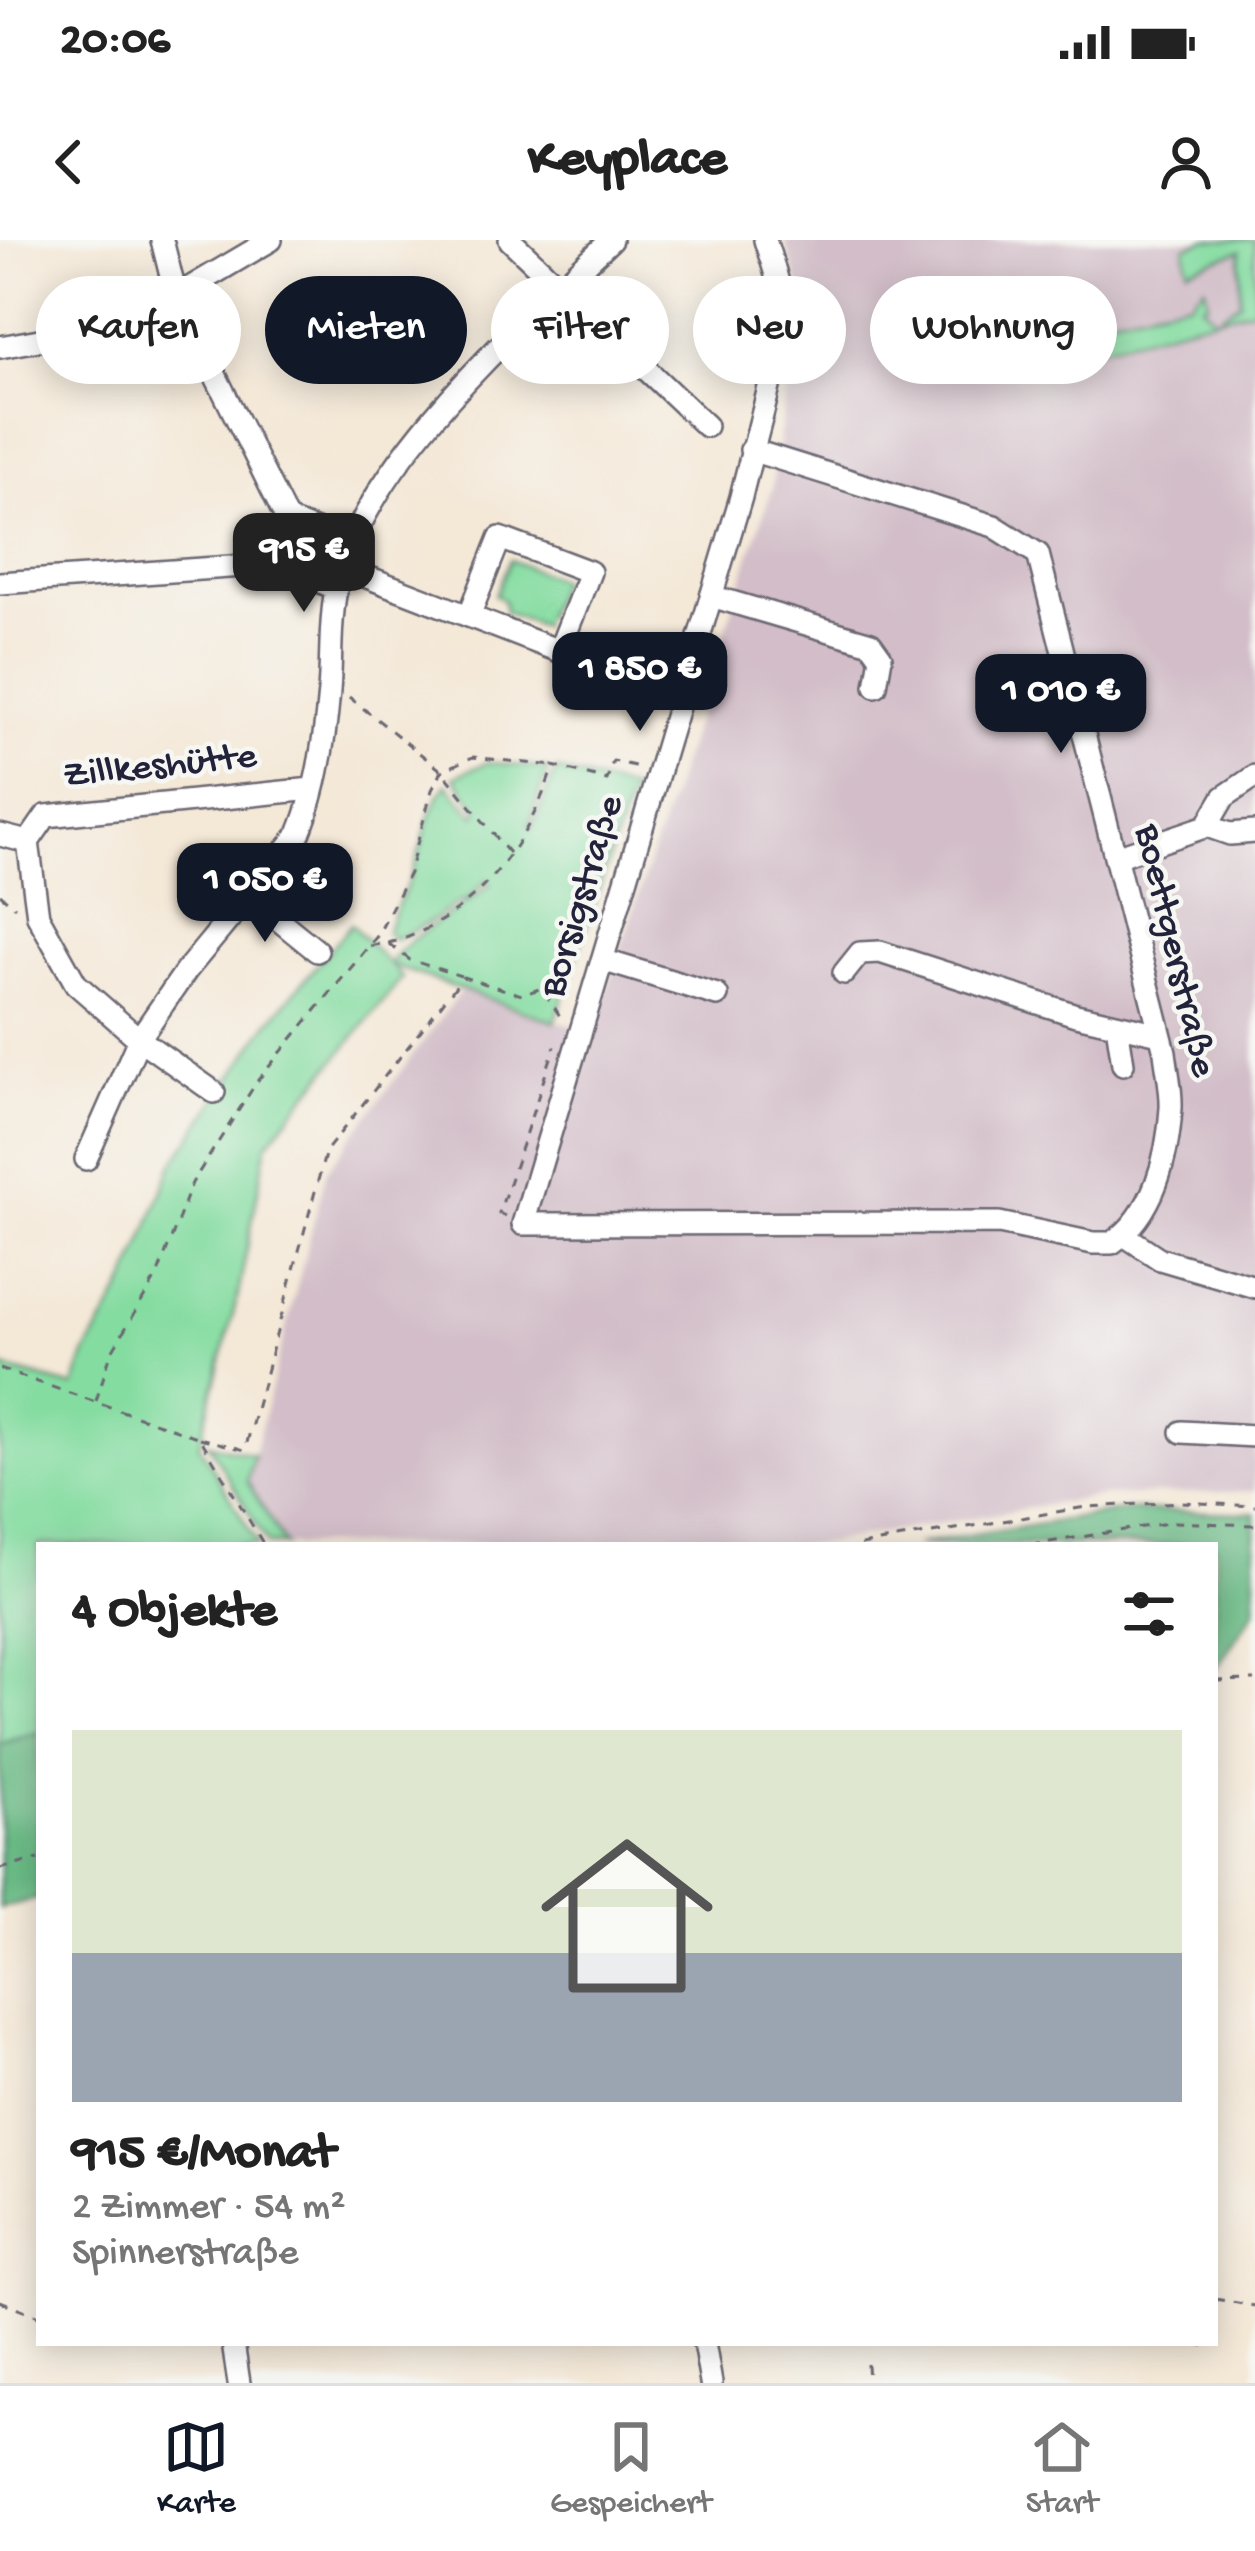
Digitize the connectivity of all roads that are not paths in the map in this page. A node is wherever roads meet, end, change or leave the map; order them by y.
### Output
1 (162, 240) edge
2 (271, 240) edge
3 (510, 240) edge
4 (611, 240) edge
5 (765, 240) edge
6 (171, 276) edge
7 (210, 276) edge
8 (549, 276) edge
9 (573, 276) edge
10 (36, 341) edge
11 (0, 347) edge
12 (491, 360) edge
13 (220, 384) edge
14 (662, 384) edge
15 (706, 426) dead end
16 (752, 450) junction
17 (352, 545) junction
18 (340, 578) junction
19 (0, 583) edge
20 (711, 596) junction
21 (469, 616) junction
22 (875, 686) dead end
23 (1255, 776) edge
24 (312, 789) junction
25 (1208, 826) junction
26 (1255, 832) edge
27 (0, 835) edge
28 (28, 842) junction
29 (1116, 857) junction
30 (248, 895) junction
31 (317, 951) dead end
32 (602, 960) junction
33 (844, 973) dead end
34 (717, 995) dead end
35 (1117, 1025) junction
36 (1160, 1034) junction
37 (139, 1039) junction
38 (1123, 1064) dead end
39 (214, 1092) dead end
40 (86, 1159) dead end
41 (1124, 1235) junction
42 (1255, 1287) edge
43 (1182, 1432) dead end
44 (1255, 1436) edge
45 (233, 2346) edge
46 (705, 2346) edge
47 (239, 2383) edge
48 (711, 2383) edge

1 - 6 street
2 - 7 street
3 - 8 street
4 - 9 street, Zillkeshütte
5 - 16 street, Borsigstraße
10 - 11 street
12 - 17 street, Zillkeshütte
13 - 17 street
14 - 15 street
16 - 20 street, Borsigstraße
16 - 29 street, Boettgerstraße
17 - 18 street, Zillkeshütte
18 - 19 street
18 - 21 street
18 - 24 street, Zillkeshütte
20 - 22 street
20 - 32 street, Borsigstraße
21 - 21 street
23 - 25 street
24 - 28 street, Zillkeshütte
24 - 30 street, Zillkeshütte
25 - 26 street
25 - 29 street
27 - 28 street, Zillkeshütte
28 - 37 street, Zillkeshütte
29 - 36 street, Boettgerstraße
30 - 31 street
30 - 37 street, Zillkeshütte
32 - 34 street
32 - 41 street, Borsigstraße
33 - 35 street
35 - 36 street
35 - 38 street
36 - 41 street, Boettgerstraße
37 - 39 street, Zillkeshütte
37 - 40 street, Zillkeshütte
41 - 42 street
43 - 44 street
45 - 47 street
46 - 48 street

